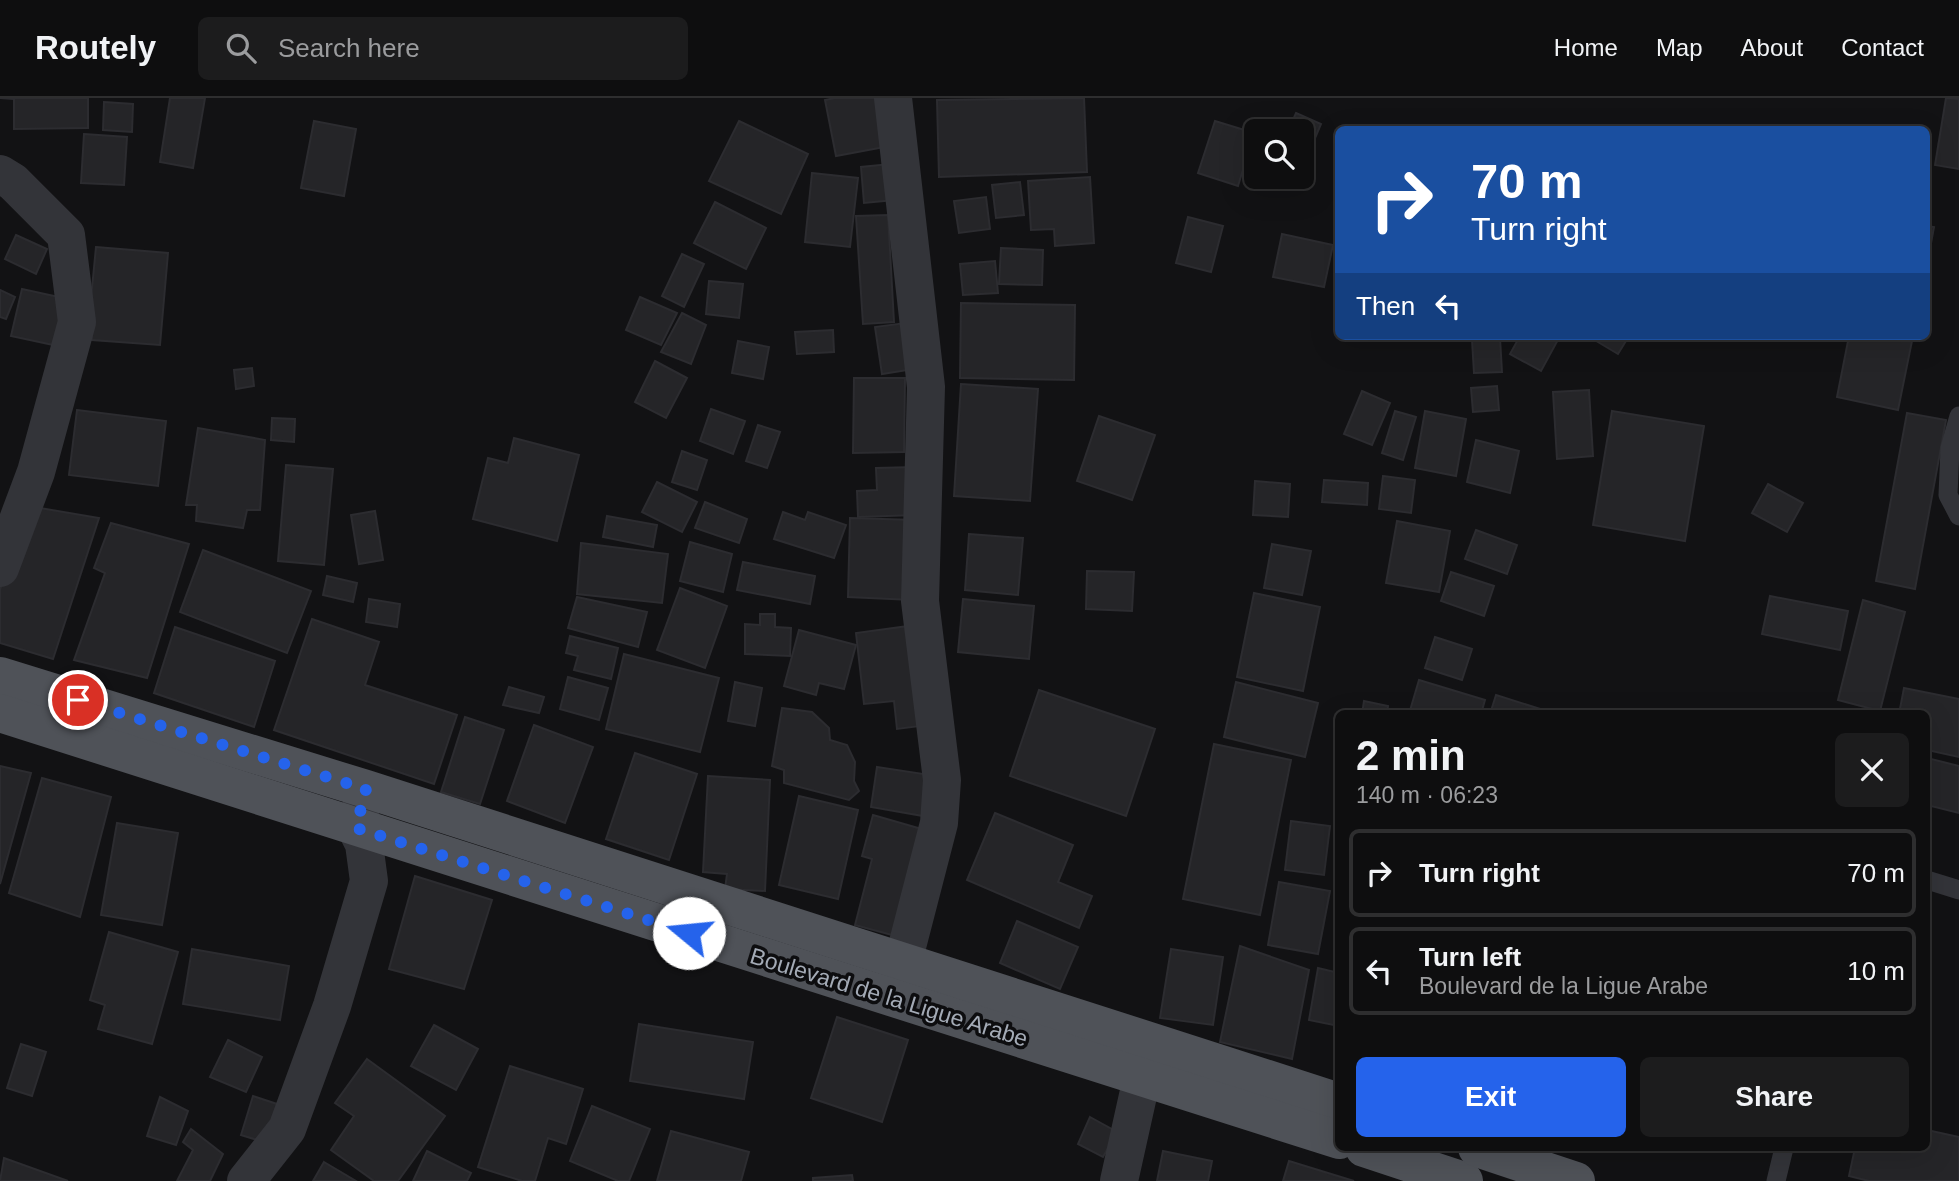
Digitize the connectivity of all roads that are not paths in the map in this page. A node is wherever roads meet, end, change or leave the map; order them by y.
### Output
1 (894, 98) edge
2 (0, 174) edge
3 (1959, 416) edge
4 (1959, 516) edge
5 (0, 568) edge
6 (0, 676) edge
7 (0, 713) edge
8 (366, 789) junction
9 (356, 828) junction
10 (1930, 881) edge
11 (1959, 890) edge
12 (898, 981) junction
13 (1151, 1039) junction
14 (1143, 1075) junction
15 (1335, 1101) edge
16 (1335, 1139) edge
17 (1373, 1151) edge
18 (1486, 1151) edge
19 (1783, 1151) edge
20 (247, 1181) edge
21 (1119, 1181) edge
22 (1464, 1181) edge
23 (1576, 1181) edge
24 (1776, 1181) edge

1 - 12 street
2 - 5 street
3 - 4 lane
6 - 8 main road, Boulevard de la Ligue Arabe
7 - 9 main road, Boulevard de la Ligue Arabe
8 - 9 street
8 - 12 main road, Boulevard de la Ligue Arabe
9 - 12 main road, Boulevard de la Ligue Arabe
9 - 20 street
10 - 11 lane
12 - 13 main road, Boulevard de la Ligue Arabe
12 - 14 main road, Boulevard de la Ligue Arabe
13 - 14 street
13 - 15 main road, Boulevard de la Ligue Arabe
14 - 16 main road, Boulevard de la Ligue Arabe
14 - 21 street
17 - 22 main road
18 - 23 main road
19 - 24 lane

